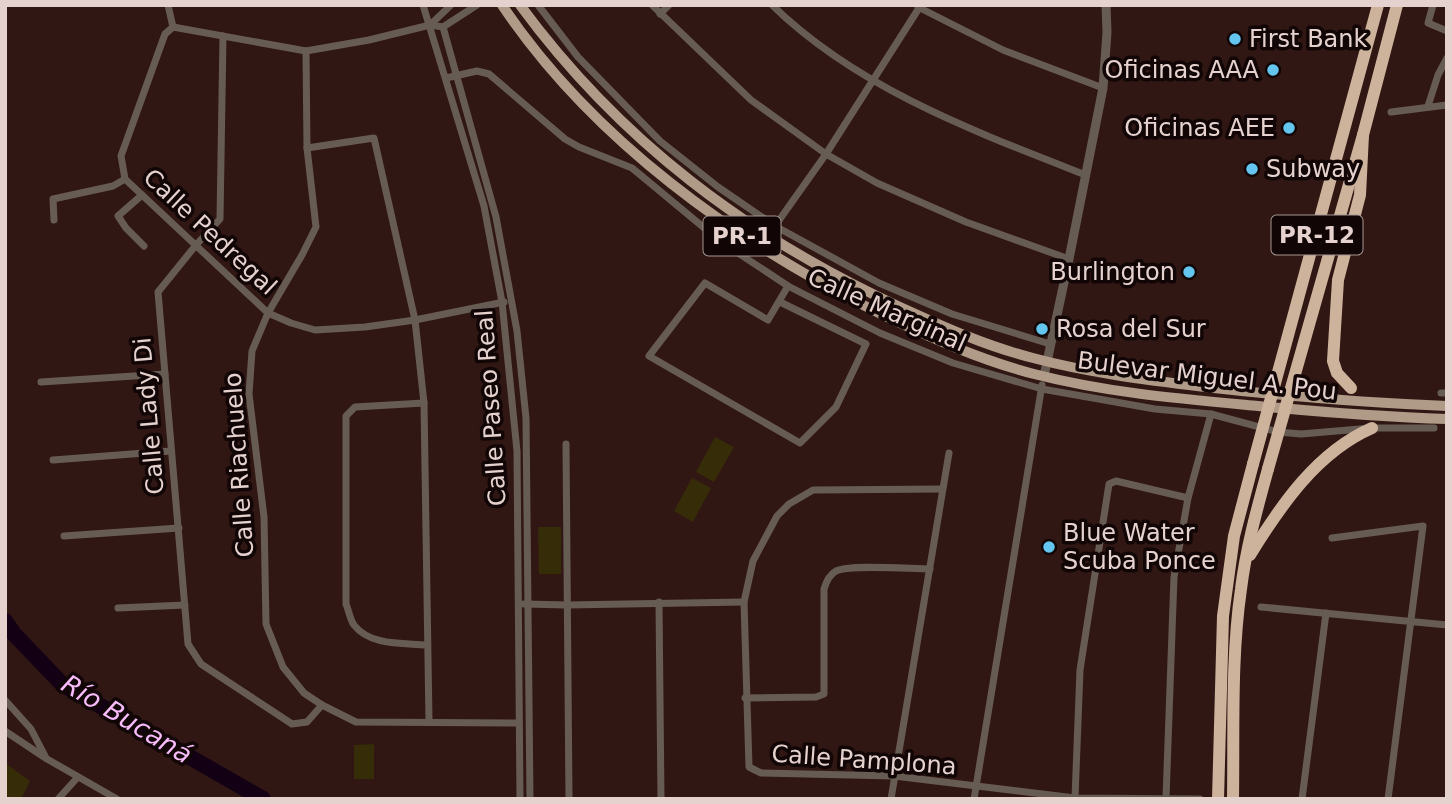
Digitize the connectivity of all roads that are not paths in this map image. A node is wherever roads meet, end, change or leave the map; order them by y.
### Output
1 (168, 5) edge
2 (423, 5) edge
3 (451, 5) edge
4 (477, 5) edge
5 (502, 5) edge
6 (520, 5) edge
7 (538, 5) edge
8 (652, 5) edge
9 (669, 5) edge
10 (772, 5) edge
11 (1106, 5) edge
12 (1433, 5) edge
13 (917, 7) edge
14 (1378, 7) edge
15 (1398, 8) edge
16 (660, 14) junction
17 (430, 25) junction
18 (173, 27) junction
19 (443, 27) junction
20 (1447, 31) edge
21 (223, 36) junction
22 (306, 51) junction
23 (1447, 58) edge
24 (456, 76) junction
25 (446, 78) junction
26 (873, 80) junction
27 (1103, 88) junction
28 (1447, 105) edge
29 (1428, 106) junction
30 (1391, 112) dead end
31 (1363, 135) junction
32 (307, 148) junction
33 (826, 155) junction
34 (1086, 175) junction
35 (125, 179) junction
36 (142, 195) junction
37 (54, 220) dead end
38 (775, 226) junction
39 (196, 245) junction
40 (144, 246) dead end
41 (1069, 259) junction
42 (788, 286) junction
43 (512, 300) junction
44 (780, 302) junction
45 (502, 303) junction
46 (268, 313) junction
47 (415, 320) junction
48 (1050, 344) junction
49 (1046, 362) junction
50 (165, 374) junction
51 (1044, 376) junction
52 (41, 382) dead end
53 (1042, 388) junction
54 (1351, 388) dead end
55 (424, 404) junction
56 (1447, 406) edge
57 (1211, 414) junction
58 (1447, 419) edge
59 (1372, 428) junction
60 (1434, 428) dead end
61 (566, 444) dead end
62 (172, 451) junction
63 (949, 453) dead end
64 (53, 460) dead end
65 (942, 489) junction
66 (1188, 498) junction
67 (179, 528) junction
68 (74, 535) junction
69 (64, 536) dead end
70 (1332, 538) dead end
71 (75, 545) dead end
72 (1244, 564) junction
73 (930, 569) junction
74 (659, 602) junction
75 (744, 602) junction
76 (185, 604) junction
77 (519, 604) junction
78 (529, 604) junction
79 (567, 605) junction
80 (130, 607) junction
81 (1261, 607) dead end
82 (118, 608) dead end
83 (1326, 613) junction
84 (131, 617) dead end
85 (1411, 621) junction
86 (1447, 625) edge
87 (426, 645) junction
88 (746, 698) junction
89 (5, 700) edge
90 (322, 705) junction
91 (429, 721) junction
92 (519, 723) junction
93 (5, 731) edge
94 (47, 759) junction
95 (894, 776) junction
96 (78, 778) junction
97 (976, 787) junction
98 (1075, 798) edge
99 (58, 799) edge
100 (117, 799) edge
101 (520, 799) edge
102 (530, 799) edge
103 (569, 799) edge
104 (661, 799) edge
105 (891, 799) edge
106 (974, 799) edge
107 (1166, 799) edge
108 (1200, 799) edge
109 (1218, 799) edge
110 (1233, 799) edge
111 (1301, 799) edge
112 (1388, 799) edge

1 - 18 street
2 - 17 street
3 - 17 street
4 - 19 street
5 - 51 main road, Bulevar Miguel A. Pou / PR-1
6 - 49 main road, Bulevar Miguel A. Pou / PR-1
7 - 38 street
8 - 16 street
9 - 16 street
10 - 26 street
11 - 27 street
12 - 20 street
13 - 26 street
13 - 27 street
14 - 109 highway, PR-12, bridge
15 - 31 highway, PR-12
16 - 33 street
17 - 19 street
17 - 22 street
17 - 25 street, Calle Paseo Real
18 - 21 street
18 - 35 street, Calle Pedregal
19 - 24 street, Calle Paseo Real
21 - 22 street
21 - 39 street, Calle Lady Di
22 - 32 street, Calle Riachuelo
23 - 29 street
24 - 25 street, Calle Marginal
24 - 42 street, Calle Marginal
24 - 43 street, Calle Paseo Real
25 - 45 street, Calle Paseo Real
26 - 33 street
26 - 34 street
27 - 34 street
28 - 29 street
29 - 30 street
31 - 54 highway, bridge
31 - 72 highway, PR-12, bridge
32 - 46 street, Calle Riachuelo
32 - 47 street
33 - 38 street
33 - 41 street
34 - 41 street
35 - 36 street, Calle Pedregal
35 - 37 street
36 - 39 street, Calle Pedregal
36 - 40 street
38 - 48 street
39 - 46 street, Calle Pedregal
39 - 50 street, Calle Lady Di
41 - 48 street
42 - 44 street
42 - 53 street, Calle Marginal
43 - 45 street, Calle Pedregal
43 - 78 street, Calle Paseo Real
44 - 44 street
45 - 47 street, Calle Pedregal
45 - 77 street, Calle Paseo Real
46 - 47 street, Calle Pedregal
46 - 90 street, Calle Riachuelo
47 - 55 street
48 - 49 street
49 - 51 street
49 - 56 main road, Bulevar Miguel A. Pou / PR-1
50 - 52 street
50 - 62 street, Calle Lady Di
51 - 53 street
51 - 58 main road, Bulevar Miguel A. Pou / PR-1
53 - 57 street, Calle Marginal
53 - 97 street
55 - 87 street
55 - 87 street
57 - 59 street, Calle Marginal
57 - 66 street
59 - 60 street, Calle Marginal
59 - 72 highway
61 - 79 street
62 - 64 street
62 - 67 street, Calle Lady Di
63 - 65 street
65 - 73 street
65 - 75 street, Calle Pamplona
66 - 98 street
66 - 107 street
67 - 68 street
67 - 76 street, Calle Lady Di
68 - 69 street
68 - 71 street
70 - 85 street
72 - 110 highway, PR-12
73 - 88 street
73 - 95 street
74 - 75 street
74 - 79 street
74 - 104 street
75 - 88 street, Calle Pamplona
76 - 80 street
76 - 90 street, Calle Lady Di
77 - 78 street
77 - 92 street, Calle Paseo Real
78 - 79 street
78 - 102 street, Calle Paseo Real
79 - 103 street
80 - 82 street
80 - 84 street
81 - 83 street
83 - 85 street
83 - 111 street
85 - 86 street
85 - 112 street
87 - 91 street
88 - 95 street, Calle Pamplona
89 - 94 street
90 - 91 street, Calle Riachuelo
91 - 92 street, Calle Riachuelo
92 - 101 street, Calle Paseo Real
93 - 94 street
94 - 96 street
95 - 97 street, Calle Pamplona
95 - 105 street
96 - 99 street
96 - 100 street
97 - 98 street, Calle Pamplona
97 - 106 street
98 - 107 street, Calle Pamplona
107 - 108 street, Calle Pamplona

